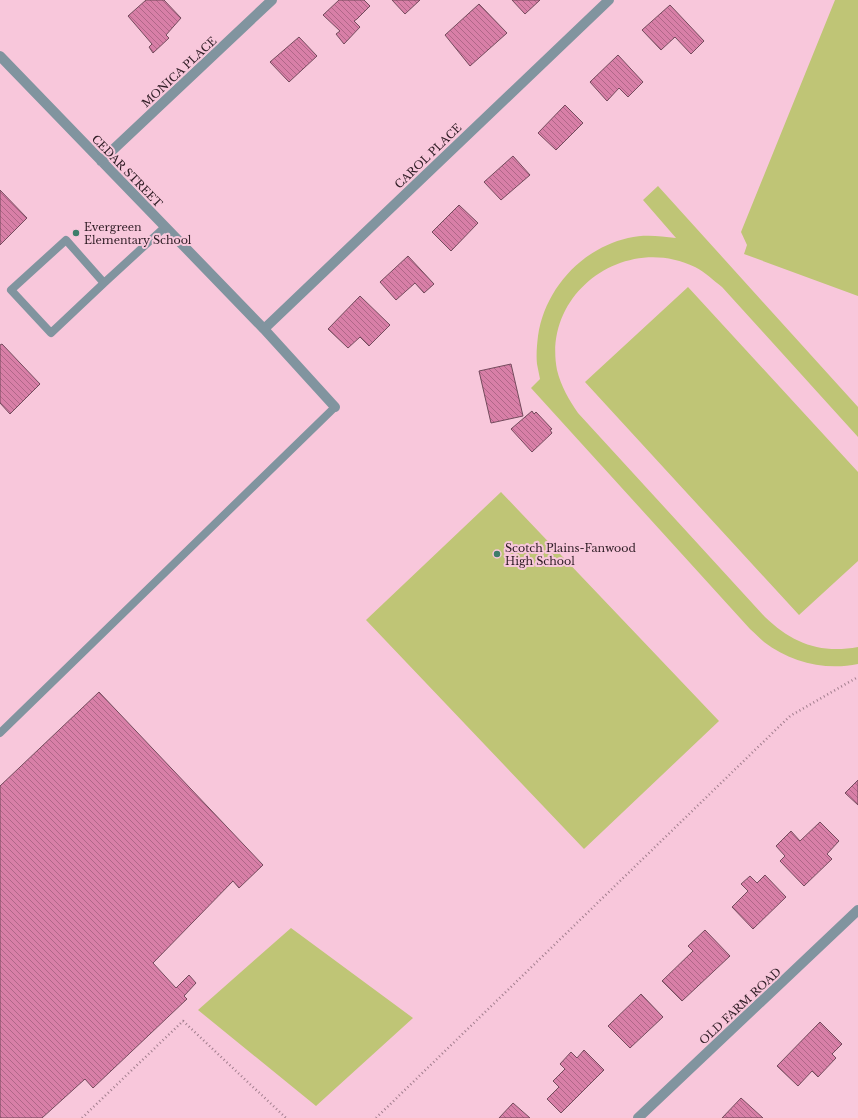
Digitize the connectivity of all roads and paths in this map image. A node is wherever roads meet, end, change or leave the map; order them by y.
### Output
1 (272, 0) edge
2 (609, 0) edge
3 (0, 56) edge
4 (101, 161) junction
5 (165, 227) junction
6 (104, 283) junction
7 (264, 329) junction
8 (335, 407) joint
9 (858, 677) edge
10 (0, 733) edge
11 (858, 910) edge
12 (82, 1118) edge
13 (286, 1118) edge
14 (376, 1118) edge
15 (638, 1118) edge

1 - 4 street, MONICA PLACE
2 - 7 street, CAROL PLACE
3 - 4 street, CEDAR STREET
4 - 5 street, CEDAR STREET
5 - 6 lane
5 - 7 street, CEDAR STREET
6 - 6 lane
7 - 8 street, CEDAR STREET
8 - 10 lane
9 - 14 path
11 - 15 street, OLD FARM ROAD
12 - 13 path

